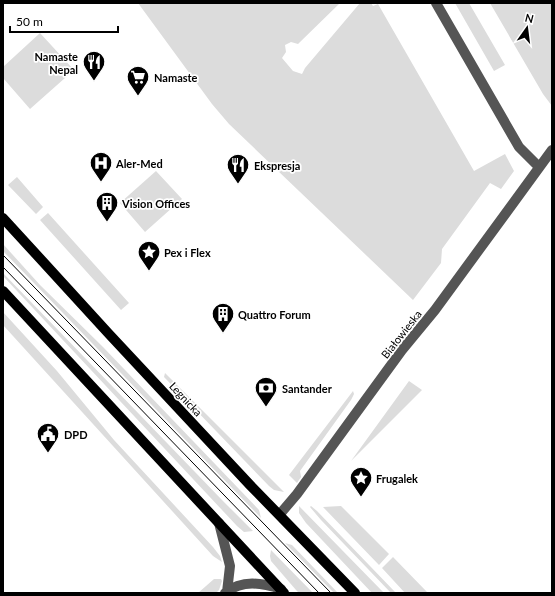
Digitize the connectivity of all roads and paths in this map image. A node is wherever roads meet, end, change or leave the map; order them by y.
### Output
1 (436, 3) edge
2 (552, 150) edge
3 (539, 167) junction
4 (3, 218) edge
5 (3, 291) edge
6 (280, 514) junction
7 (219, 523) junction
8 (283, 591) edge
9 (226, 592) edge
10 (355, 593) edge

1 - 3 street
2 - 3 street, Białowieska
3 - 6 street, Białowieska
4 - 6 main road, Legnicka
5 - 7 main road
6 - 10 main road, Legnicka
7 - 8 main road
7 - 9 street
8 - 9 street

